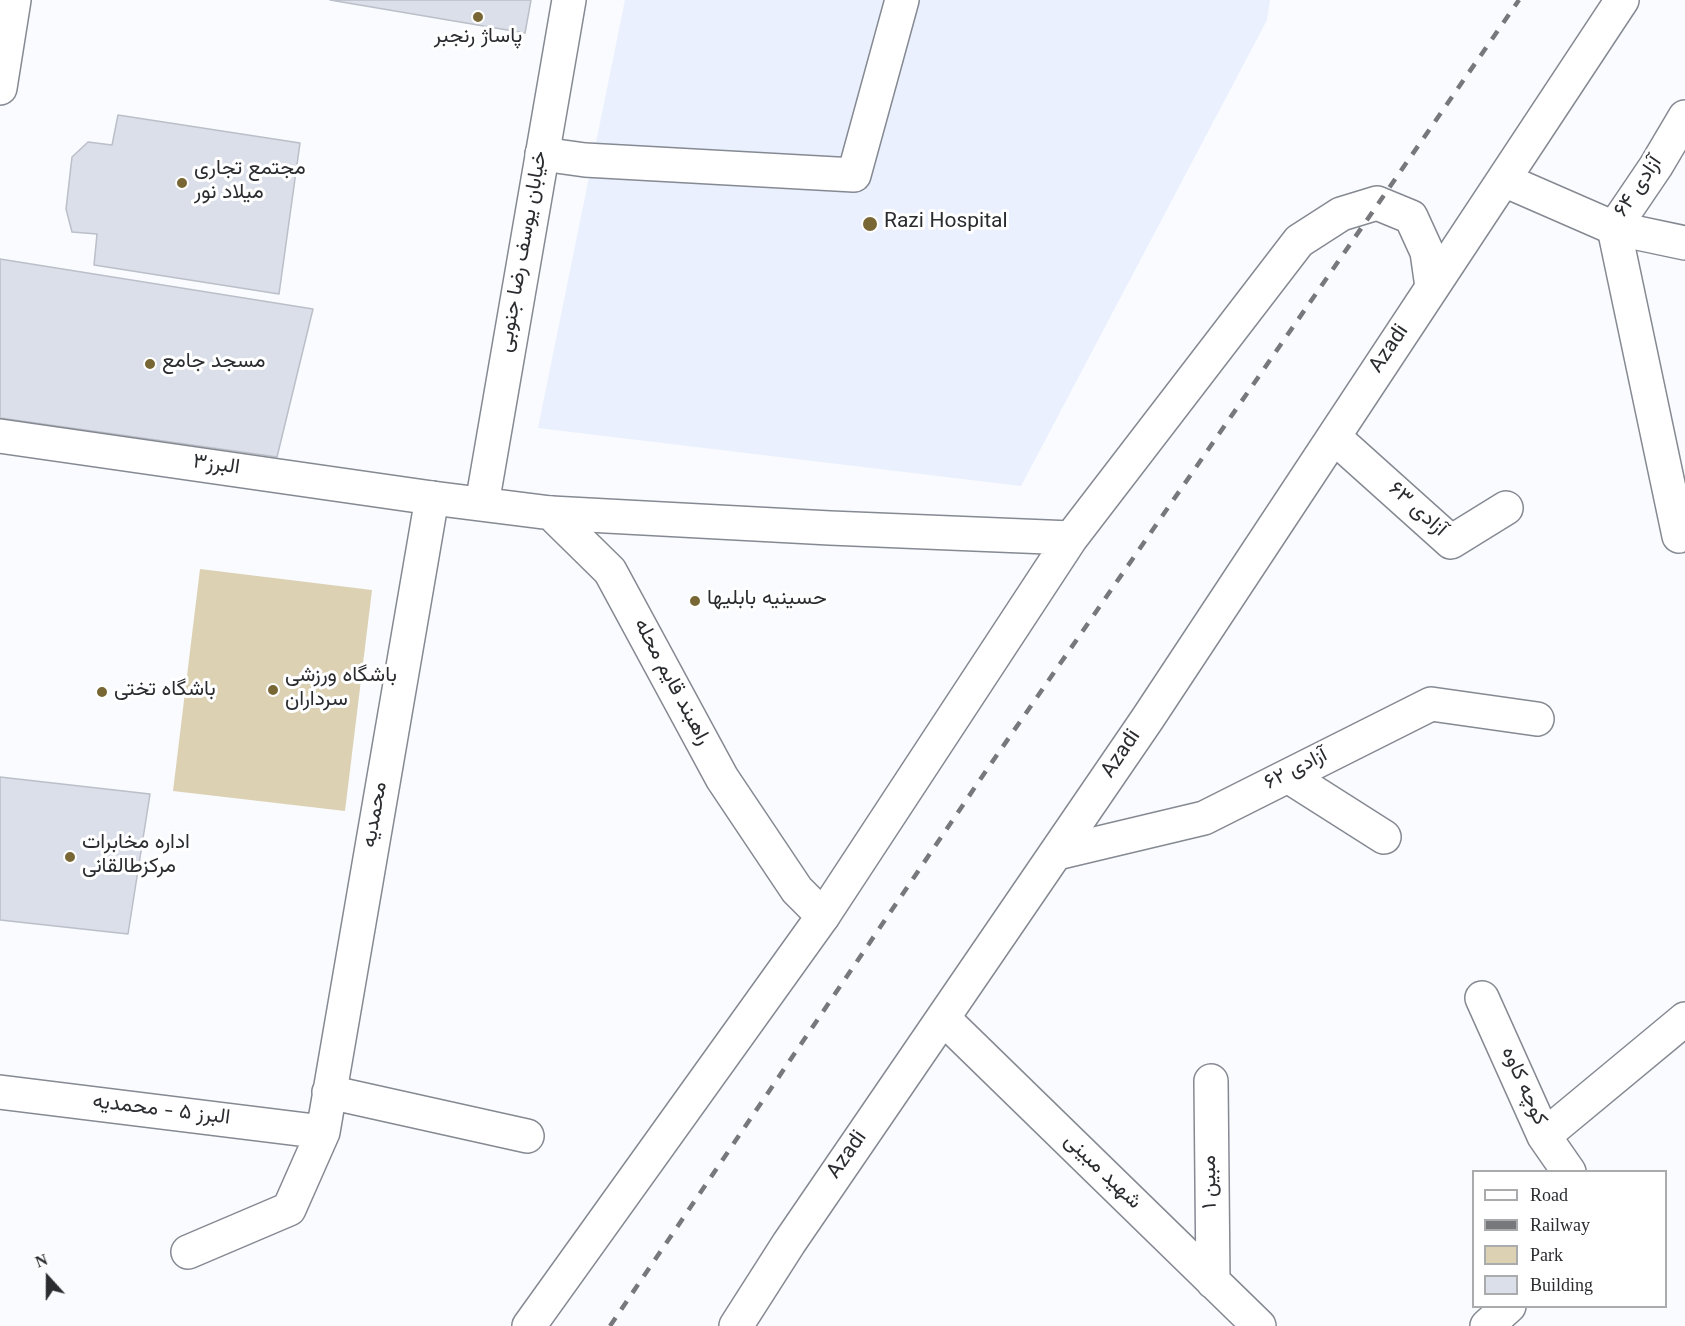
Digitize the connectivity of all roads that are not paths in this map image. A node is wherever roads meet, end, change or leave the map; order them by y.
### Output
1 (14, 0) edge
2 (569, 0) edge
3 (902, 0) edge
4 (1622, 0) edge
5 (0, 88) edge
6 (1685, 117) edge
7 (542, 154) junction
8 (1504, 180) junction
9 (1614, 228) junction
10 (1685, 243) edge
11 (1432, 287) junction
12 (0, 436) edge
13 (1334, 437) junction
14 (432, 498) junction
15 (482, 504) junction
16 (1506, 508) dead end
17 (551, 513) junction
18 (1679, 536) dead end
19 (1071, 538) junction
20 (1537, 719) dead end
21 (1288, 776) junction
22 (1384, 837) dead end
23 (1056, 853) junction
24 (823, 916) junction
25 (1482, 998) dead end
26 (944, 1019) junction
27 (1685, 1019) edge
28 (1211, 1081) dead end
29 (0, 1092) edge
30 (329, 1092) junction
31 (323, 1132) junction
32 (527, 1136) dead end
33 (1544, 1136) junction
34 (1568, 1170) edge
35 (188, 1252) dead end
36 (1213, 1282) junction
37 (1507, 1308) edge
38 (741, 1324) edge
39 (529, 1326) edge
40 (1259, 1326) edge
41 (1487, 1326) edge

1 - 5 street
2 - 7 street, خیابان یوسف رضا جنوبی
3 - 7 street
4 - 8 street, Azadi
6 - 9 street, آزادی ۶۴
7 - 15 street, خیابان یوسف رضا جنوبی
8 - 9 street, آزادی ۶۴
8 - 11 street, Azadi
9 - 10 street, آزادی ۶۴
9 - 18 street
11 - 13 street, Azadi
11 - 19 street
12 - 14 street, البرز۳
13 - 16 street, آزادی ۶۳
13 - 23 street, Azadi
14 - 15 street
14 - 30 street, محمدیه
15 - 17 street
17 - 19 street
17 - 24 street, راهبند قایم محله
19 - 24 street
20 - 21 street, آزادی ۶۲
21 - 22 street
21 - 23 street, آزادی ۶۲
23 - 26 street, Azadi
24 - 39 street
25 - 33 street, کوچه کاوه
26 - 36 street, شهید مبینی
26 - 38 street, Azadi
27 - 33 street
28 - 36 street, مبین ۱
29 - 31 street, البرز ۵ - محمدیه
30 - 31 street, محمدیه
30 - 32 street
31 - 35 street, محمدیه
33 - 34 street, کوچه کاوه
36 - 40 street, شهید مبینی
37 - 41 street

